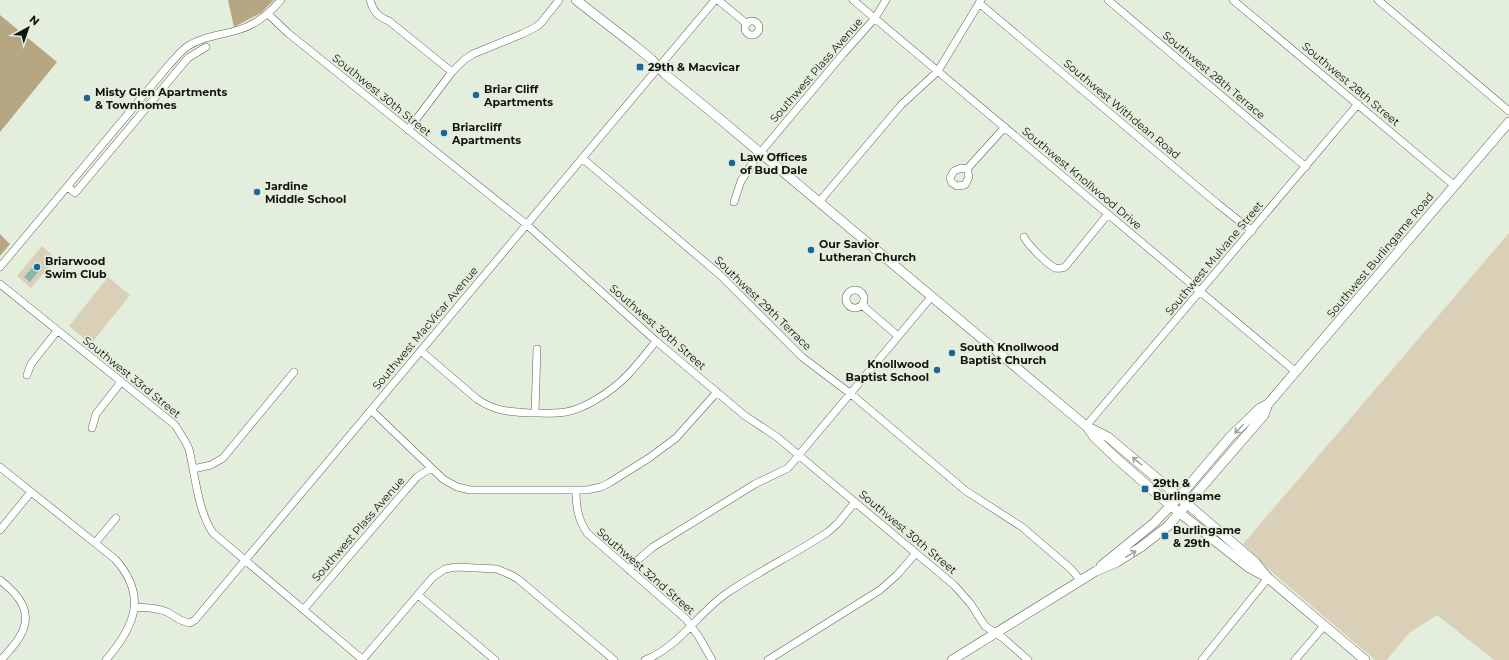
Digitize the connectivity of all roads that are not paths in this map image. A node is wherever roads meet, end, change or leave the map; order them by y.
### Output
1 (280, 0) edge
2 (370, 0) edge
3 (559, 0) edge
4 (576, 0) edge
5 (715, 0) edge
6 (718, 0) edge
7 (853, 0) edge
8 (886, 0) edge
9 (1108, 0) edge
10 (1233, 0) edge
11 (1378, 0) edge
12 (980, 2) edge
13 (268, 14) junction
14 (875, 18) junction
15 (747, 24) dead end
16 (206, 47) dead end
17 (658, 67) junction
18 (165, 70) junction
19 (938, 71) junction
20 (452, 72) junction
21 (172, 77) junction
22 (1358, 104) junction
23 (1509, 111) edge
24 (127, 116) junction
25 (134, 122) junction
26 (1509, 122) edge
27 (1005, 127) junction
28 (408, 130) junction
29 (761, 152) junction
30 (582, 158) junction
31 (1306, 167) junction
32 (967, 169) dead end
33 (1455, 186) junction
34 (68, 187) junction
35 (734, 202) dead end
36 (820, 202) junction
37 (1108, 214) junction
38 (526, 224) junction
39 (1252, 231) junction
40 (1024, 237) dead end
41 (0, 267) edge
42 (0, 284) edge
43 (1200, 292) junction
44 (932, 296) junction
45 (862, 305) dead end
46 (57, 331) junction
47 (898, 336) junction
48 (656, 341) junction
49 (536, 349) dead end
50 (421, 351) junction
51 (294, 372) dead end
52 (1296, 372) junction
53 (27, 375) dead end
54 (121, 382) junction
55 (717, 392) junction
56 (851, 394) junction
57 (1268, 404) junction
58 (371, 410) junction
59 (535, 412) junction
60 (1086, 426) junction
61 (92, 428) dead end
62 (799, 455) junction
63 (0, 467) edge
64 (432, 468) junction
65 (193, 469) junction
66 (576, 490) junction
67 (31, 492) junction
68 (1179, 497) junction
69 (855, 502) junction
70 (1188, 504) junction
71 (1171, 506) junction
72 (1181, 513) junction
73 (116, 518) dead end
74 (0, 530) edge
75 (96, 543) junction
76 (916, 553) junction
77 (245, 560) junction
78 (629, 570) junction
79 (1096, 571) junction
80 (1268, 578) junction
81 (0, 580) edge
82 (1081, 581) junction
83 (418, 595) junction
84 (134, 607) junction
85 (304, 609) junction
86 (691, 625) junction
87 (1324, 626) junction
88 (995, 633) junction
89 (1, 660) edge
90 (106, 660) edge
91 (363, 660) edge
92 (495, 660) edge
93 (614, 660) edge
94 (645, 660) edge
95 (712, 660) edge
96 (768, 660) edge
97 (952, 660) edge
98 (1028, 660) edge
99 (1202, 660) edge
100 (1295, 660) edge
101 (1365, 660) edge

1 - 13 street
2 - 20 street
3 - 20 street
4 - 17 main road
5 - 17 street, Southwest MacVicar Avenue
6 - 15 street
7 - 14 street, Southwest Knollwood Drive
8 - 14 street, Southwest Plass Avenue
9 - 31 street, Southwest 28th Terrace
10 - 22 street, Southwest 28th Street
11 - 23 street
12 - 19 street
12 - 39 street, Southwest Withdean Road
13 - 18 street
13 - 28 street, Southwest 30th Street
14 - 19 street, Southwest Knollwood Drive
14 - 29 street, Southwest Plass Avenue
16 - 21 street
17 - 29 main road
17 - 30 street, Southwest MacVicar Avenue
18 - 21 street
18 - 24 street
19 - 27 street, Southwest Knollwood Drive
19 - 36 street
20 - 28 street
21 - 25 street
22 - 31 street, Southwest Mulvane Street
22 - 33 street, Southwest 28th Street
24 - 25 street
24 - 34 street
25 - 34 street
26 - 33 main road, Southwest Burlingame Road
27 - 32 street
27 - 37 street, Southwest Knollwood Drive
28 - 38 street, Southwest 30th Street
29 - 35 street, Southwest Plass Avenue
29 - 36 main road
30 - 38 street, Southwest MacVicar Avenue
30 - 56 street, Southwest 29th Terrace
31 - 39 street, Southwest Mulvane Street
33 - 52 main road, Southwest Burlingame Road
34 - 41 street
36 - 44 main road
37 - 40 street
37 - 43 street, Southwest Knollwood Drive
38 - 48 street, Southwest 30th Street
38 - 50 street, Southwest MacVicar Avenue
39 - 43 street, Southwest Mulvane Street
42 - 46 street, Southwest 33rd Street
43 - 52 street, Southwest Knollwood Drive
43 - 60 street, Southwest Mulvane Street
44 - 47 street
44 - 60 main road
45 - 47 street
46 - 53 street
46 - 54 street, Southwest 33rd Street
47 - 56 street
48 - 55 street, Southwest 30th Street
48 - 59 street
49 - 59 street
50 - 58 street, Southwest MacVicar Avenue
50 - 59 street
51 - 65 street
52 - 57 main road, Southwest Burlingame Road
54 - 61 street
54 - 65 street, Southwest 33rd Street
55 - 62 street, Southwest 30th Street
55 - 66 street
56 - 62 street
56 - 82 street, Southwest 29th Terrace
57 -> 68 main road, Southwest Burlingame Road
57 - 70 main road, Southwest Burlingame Road
58 - 64 street
58 - 77 street, Southwest MacVicar Avenue
68 -> 60 main road
60 - 71 main road
62 - 69 street, Southwest 30th Street
62 - 78 street
63 - 67 street
64 - 66 street
64 - 85 street, Southwest Plass Avenue
65 - 77 street, Southwest 33rd Street
66 - 78 street, Southwest 32nd Street
67 - 74 street
67 - 75 street
68 - 70 main road
68 - 71 main road, Southwest Burlingame Road
69 - 76 street, Southwest 30th Street
69 - 86 street
70 - 72 main road, Southwest Burlingame Road
70 - 80 main road
71 - 72 main road
71 - 79 main road, Southwest Burlingame Road
79 -> 72 main road, Southwest Burlingame Road
72 - 80 main road
73 - 75 street
75 - 84 street
76 - 88 street, Southwest 30th Street
76 - 96 street
77 - 84 street, Southwest MacVicar Avenue
77 - 85 street, Southwest 33rd Street
78 - 86 street, Southwest 32nd Street
79 - 82 main road, Southwest Burlingame Road
80 - 87 main road
80 - 99 street
81 - 89 street
82 - 88 main road, Southwest Burlingame Road
83 - 91 street
83 - 92 street
83 - 93 street
84 - 90 street
85 - 91 street, Southwest 33rd Street
86 - 94 street
86 - 95 street, Southwest 32nd Street
87 - 100 street
87 - 101 main road
88 - 97 main road, Southwest Burlingame Road
88 - 98 street, Southwest 30th Street

